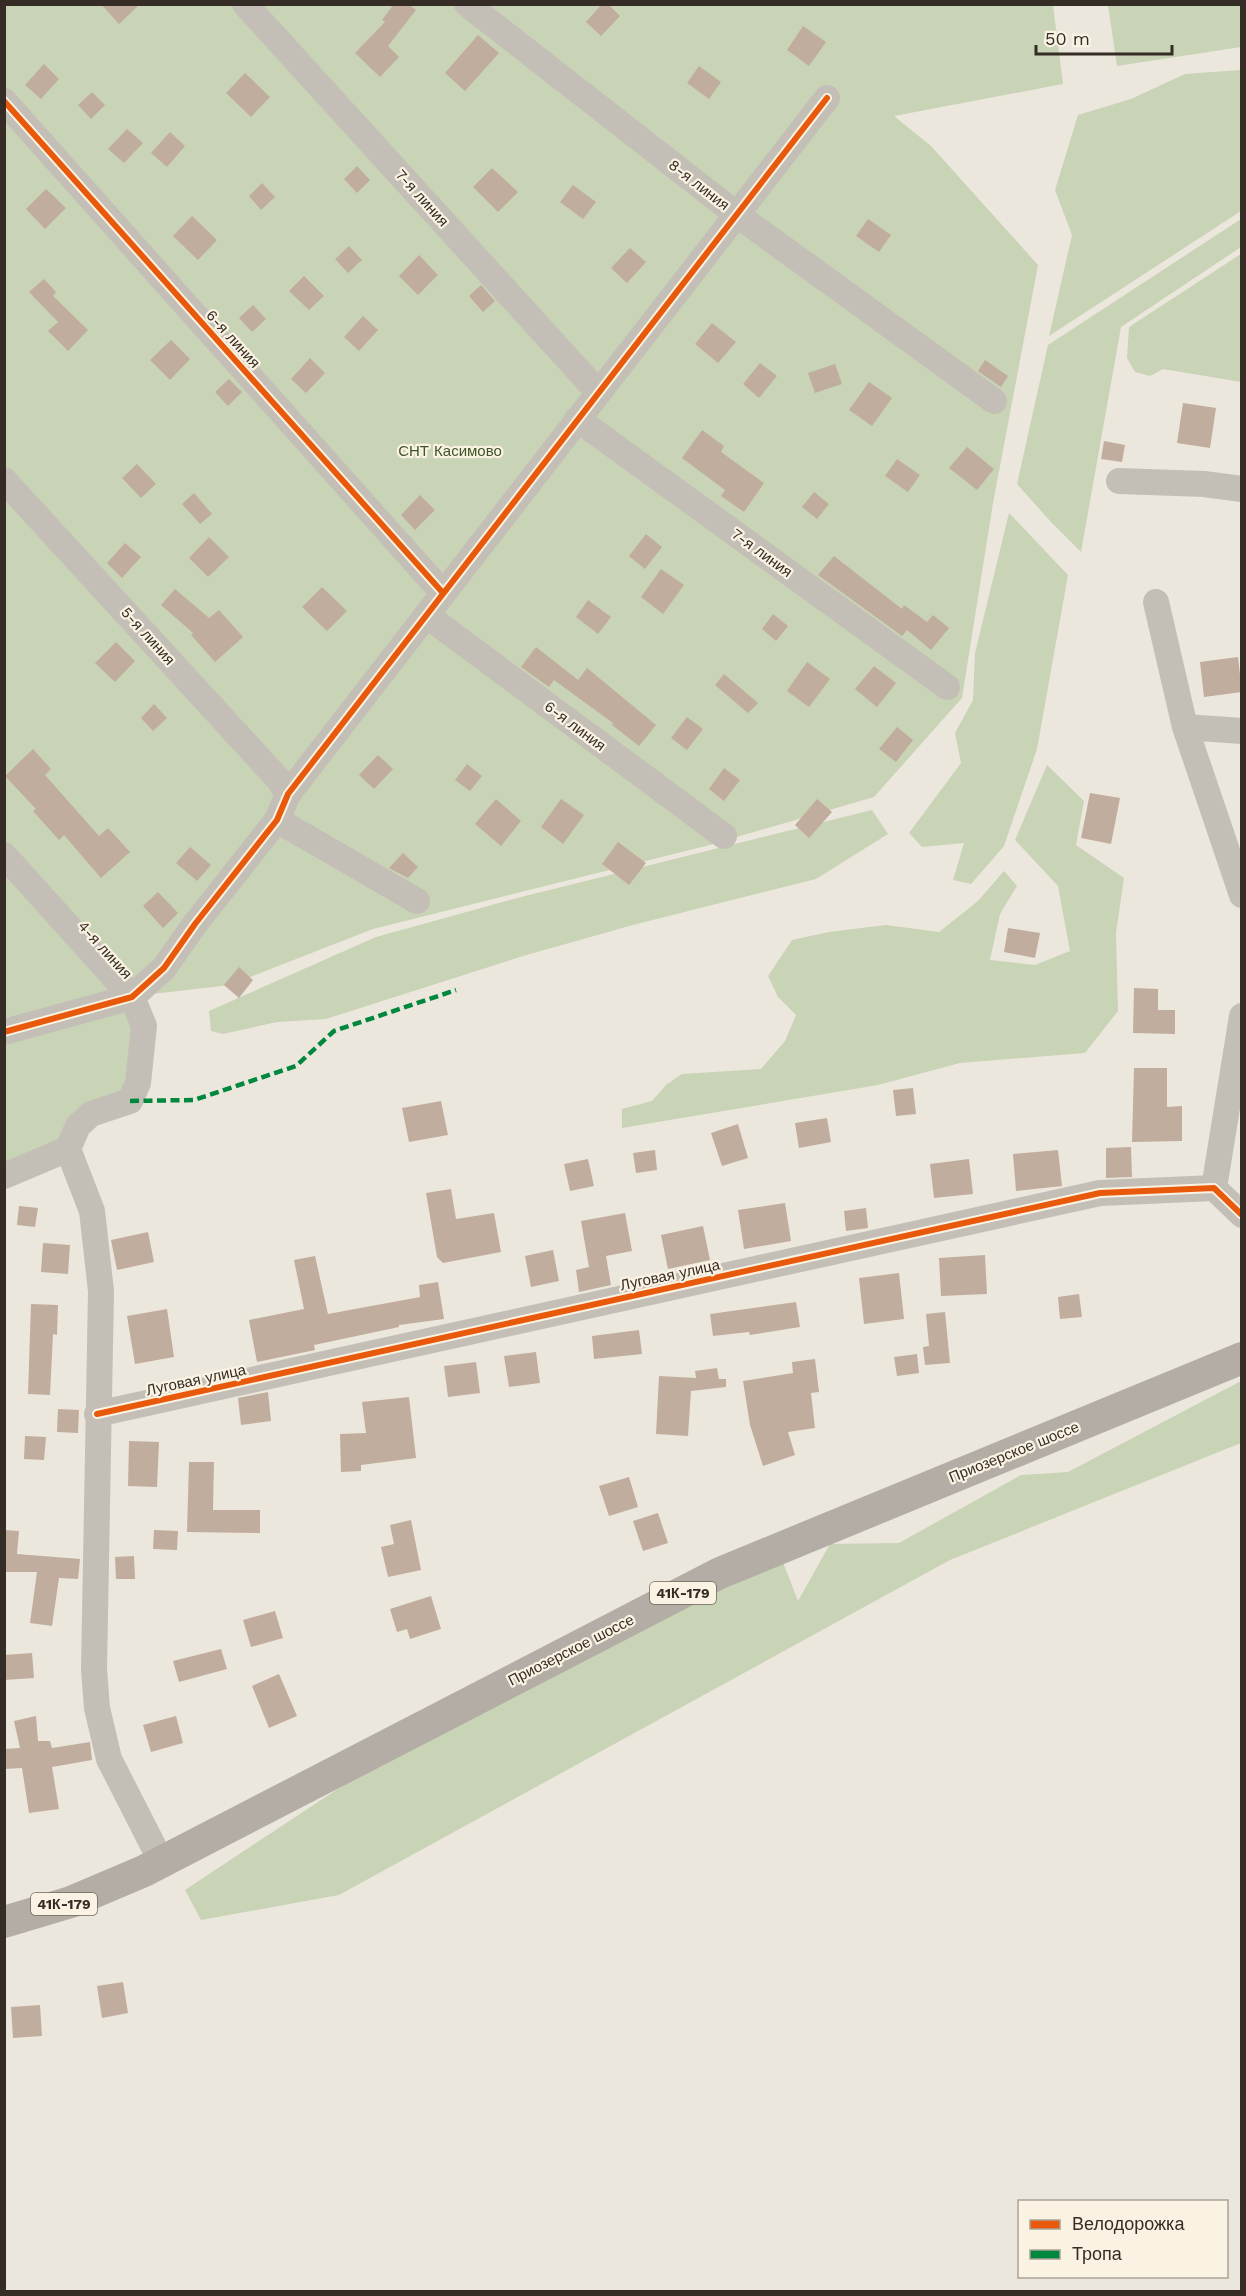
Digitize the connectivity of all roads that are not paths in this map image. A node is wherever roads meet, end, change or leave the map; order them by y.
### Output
1 (245, 4) edge
2 (467, 4) edge
3 (827, 98) dead end
4 (4, 101) edge
5 (736, 214) junction
6 (598, 392) junction
7 (994, 401) dead end
8 (577, 419) junction
9 (4, 480) edge
10 (1119, 481) dead end
11 (1242, 489) edge
12 (443, 594) junction
13 (1156, 602) dead end
14 (426, 615) junction
15 (946, 687) dead end
16 (1185, 727) junction
17 (1242, 731) edge
18 (288, 794) junction
19 (277, 820) junction
20 (724, 836) dead end
21 (4, 855) edge
22 (1242, 895) edge
23 (417, 901) dead end
24 (132, 997) junction
25 (1242, 1016) edge
26 (4, 1032) edge
27 (68, 1149) junction
28 (4, 1176) edge
29 (1214, 1188) junction
30 (1242, 1215) edge
31 (1242, 1358) edge
32 (97, 1414) junction
33 (142, 1872) junction
34 (4, 1922) edge

1 - 6 street, 7-я линия
2 - 5 street, 8-я линия
3 - 5 street
4 - 12 street, 6-я линия
5 - 6 street
5 - 7 street, 8-я линия
6 - 8 street
8 - 12 street
8 - 15 street, 7-я линия
9 - 18 street, 5-я линия
10 - 11 street
12 - 14 street
13 - 16 street
14 - 18 street
14 - 20 street, 6-я линия
16 - 17 street
16 - 22 street
18 - 19 street
19 - 23 street
19 - 24 street
21 - 24 street, 4-я линия
24 - 26 street
24 - 27 street, 4-я линия
25 - 29 street
27 - 28 street
27 - 32 street
29 - 30 street
29 - 32 street, Луговая улица
31 - 33 main road, Приозерское шоссе / 41К-179
32 - 33 street
33 - 34 main road, Приозерское шоссе / 41К-179

